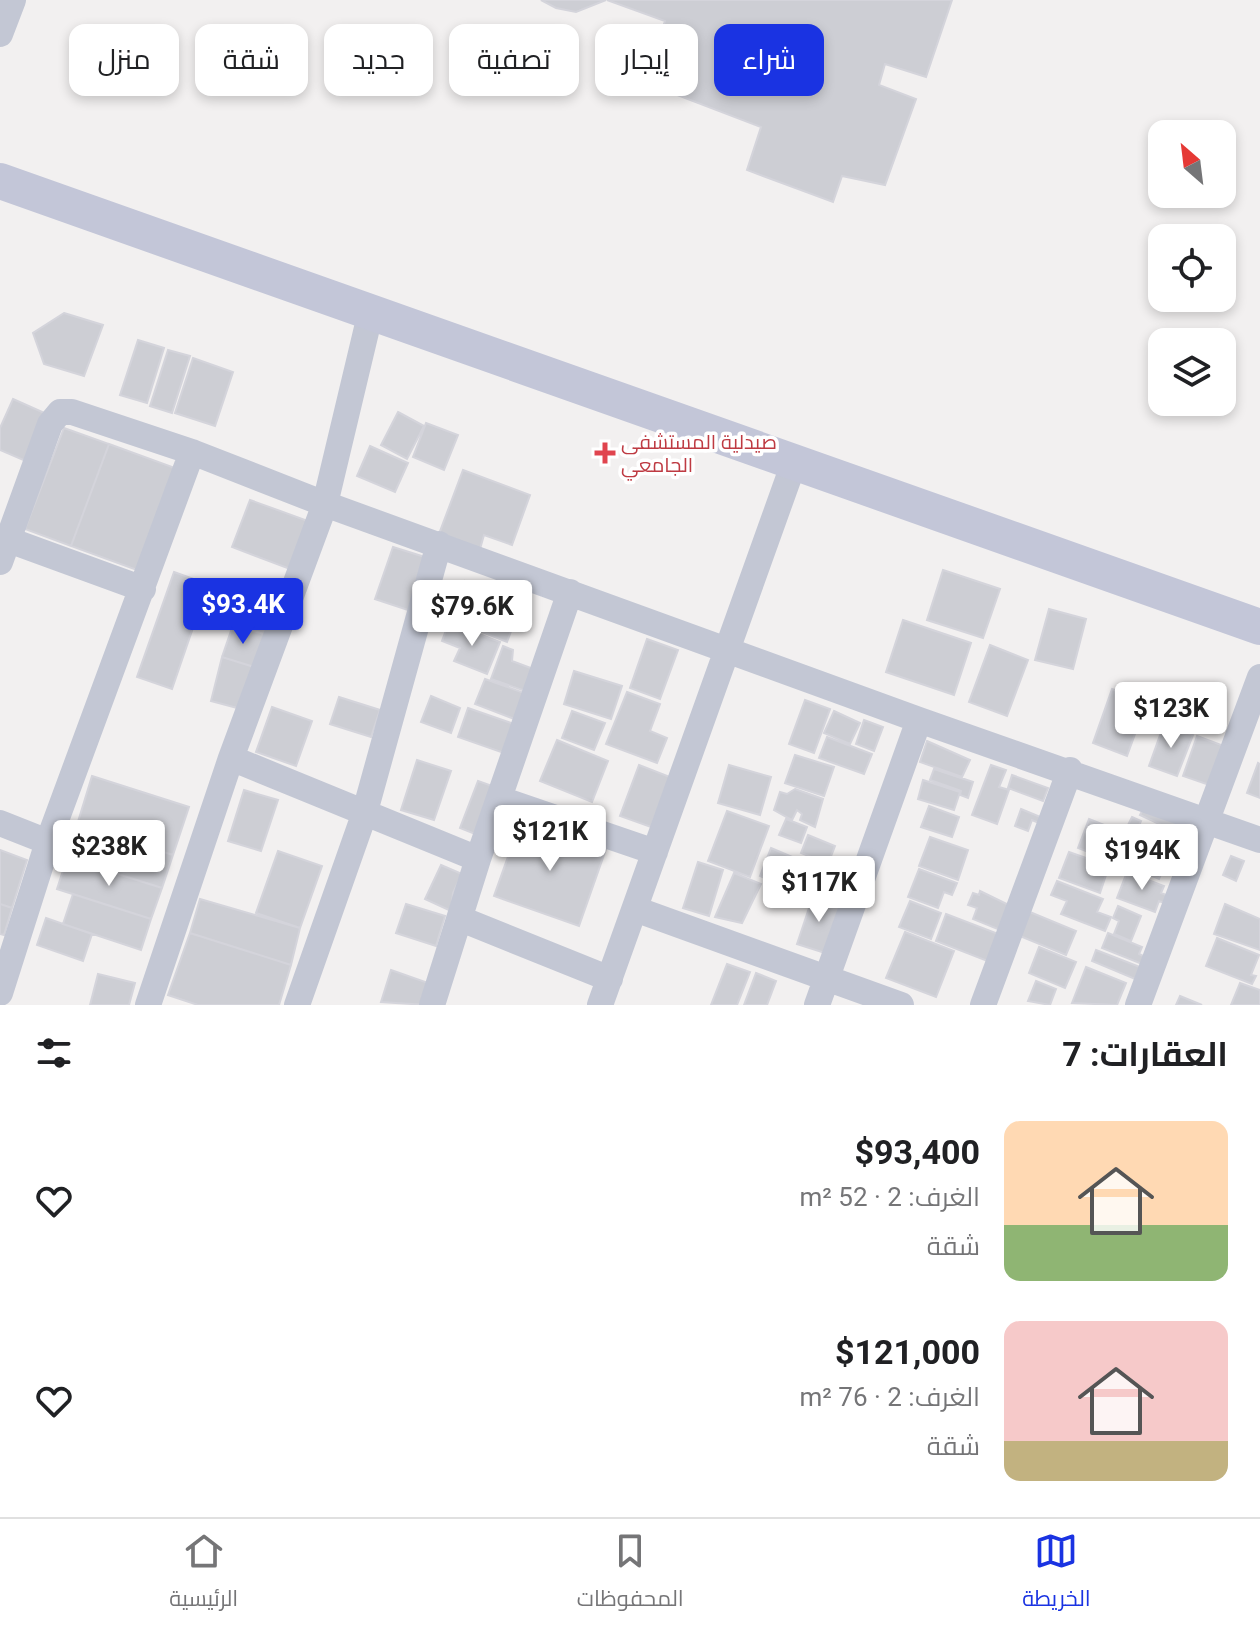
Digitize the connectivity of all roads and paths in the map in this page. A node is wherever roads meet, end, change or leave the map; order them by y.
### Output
1 (13, 0) edge
2 (0, 34) edge
3 (0, 181) edge
4 (371, 311) junction
5 (192, 452) junction
6 (795, 460) junction
7 (325, 504) junction
8 (439, 544) junction
9 (3, 550) edge
10 (143, 589) junction
11 (570, 592) junction
12 (1260, 627) edge
13 (725, 648) junction
14 (1260, 677) edge
15 (919, 720) junction
16 (231, 758) junction
17 (1070, 770) junction
18 (500, 799) junction
19 (364, 815) junction
20 (1209, 821) junction
21 (0, 823) edge
22 (1260, 840) edge
23 (48, 842) junction
24 (655, 852) junction
25 (478, 859) junction
26 (635, 909) junction
27 (461, 919) junction
28 (826, 976) junction
29 (610, 979) junction
30 (0, 993) edge
31 (148, 1005) edge
32 (297, 1005) edge
33 (432, 1005) edge
34 (600, 1005) edge
35 (817, 1005) edge
36 (901, 1005) edge
37 (983, 1005) edge
38 (1138, 1005) edge

1 - 2 street
3 - 4 street
4 - 6 street
4 - 7 street
5 - 7 street
5 - 9 street
5 - 10 street
6 - 12 street
6 - 13 street
7 - 8 street
7 - 16 street
8 - 11 street
8 - 19 street
9 - 10 street
10 - 23 street
11 - 13 street
11 - 18 street
13 - 15 street
13 - 24 street
14 - 20 street
15 - 17 street
15 - 28 street
16 - 19 street
16 - 31 street
17 - 20 street
17 - 37 street
18 - 24 street
18 - 25 street
19 - 25 street
19 - 32 street
20 - 22 street
20 - 38 street
21 - 23 street
23 - 30 street
24 - 26 street
25 - 27 street
26 - 28 street
26 - 29 street
27 - 29 street
27 - 33 street
28 - 35 street
28 - 36 street
29 - 34 street

